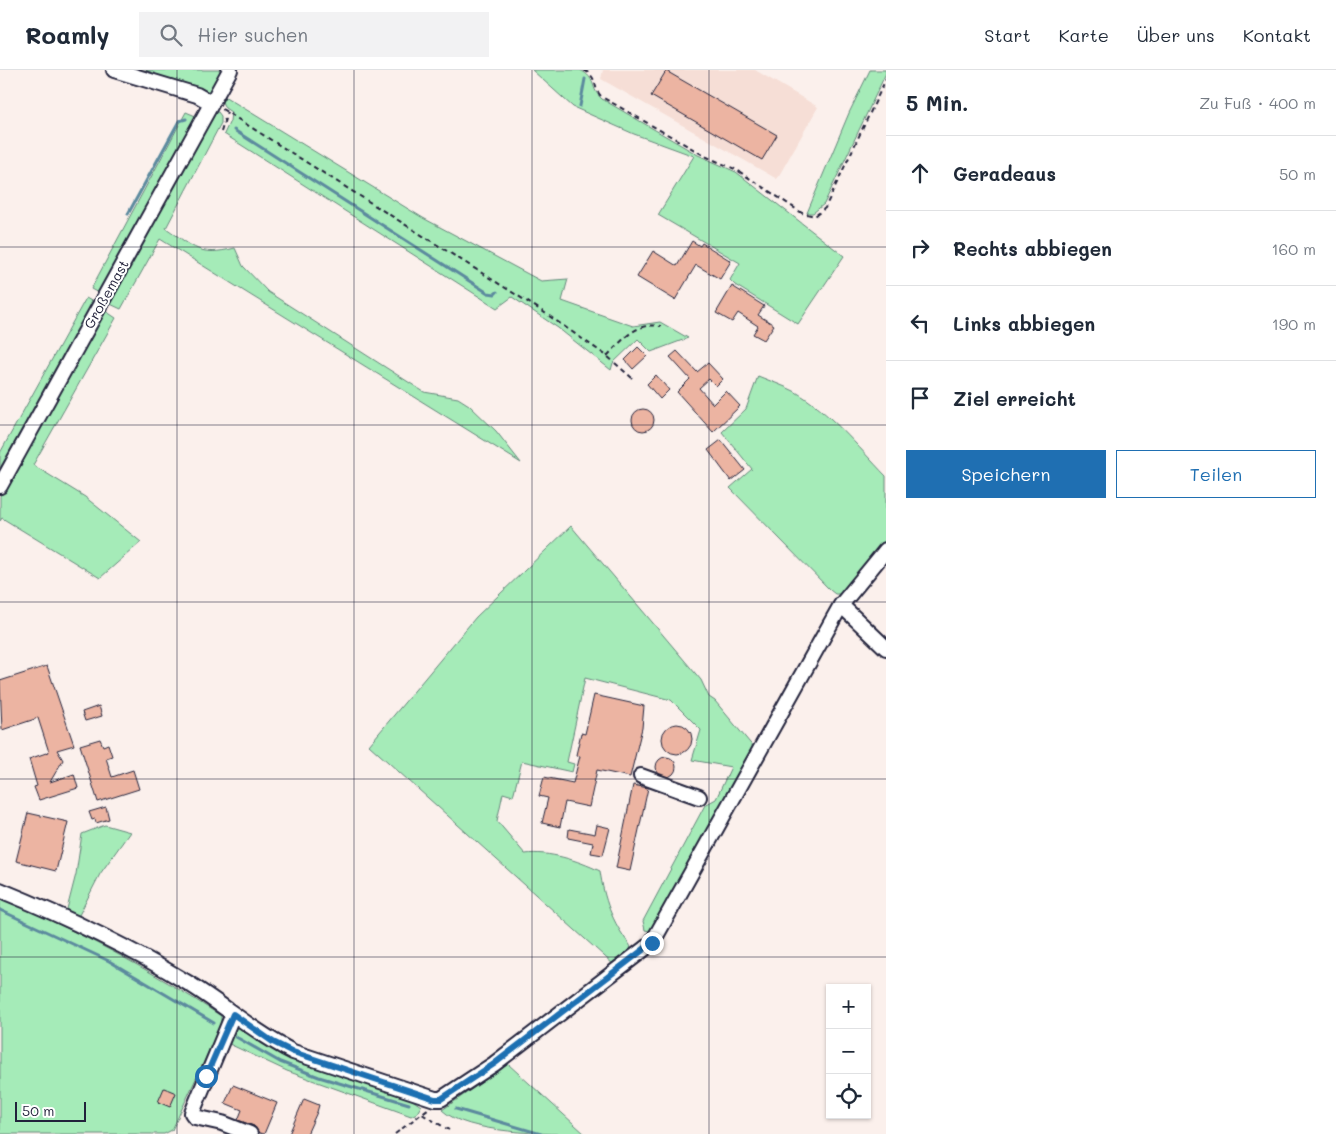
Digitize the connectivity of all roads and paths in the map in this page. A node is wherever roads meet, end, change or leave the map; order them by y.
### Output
1 (114, 70) edge
2 (230, 70) edge
3 (584, 70) edge
4 (886, 79) edge
5 (211, 102) junction
6 (227, 112) junction
7 (221, 132) dead end
8 (661, 326) dead end
9 (607, 356) junction
10 (632, 378) dead end
11 (0, 486) edge
12 (886, 550) edge
13 (841, 605) junction
14 (886, 648) edge
15 (641, 776) dead end
16 (699, 797) dead end
17 (0, 890) edge
18 (233, 1014) junction
19 (435, 1099) junction
20 (422, 1114) junction
21 (449, 1130) dead end
22 (250, 1134) edge
23 (395, 1134) edge

1 - 5 street
2 - 5 street, Großemast
3 - 4 path
5 - 6 path
5 - 11 street, Großemast
6 - 7 path
6 - 9 path
8 - 9 path
9 - 10 path
12 - 13 street
13 - 14 street
13 - 19 street
15 - 16 street
17 - 18 street
18 - 19 street
18 - 22 street
19 - 20 path
20 - 21 path
20 - 23 path

